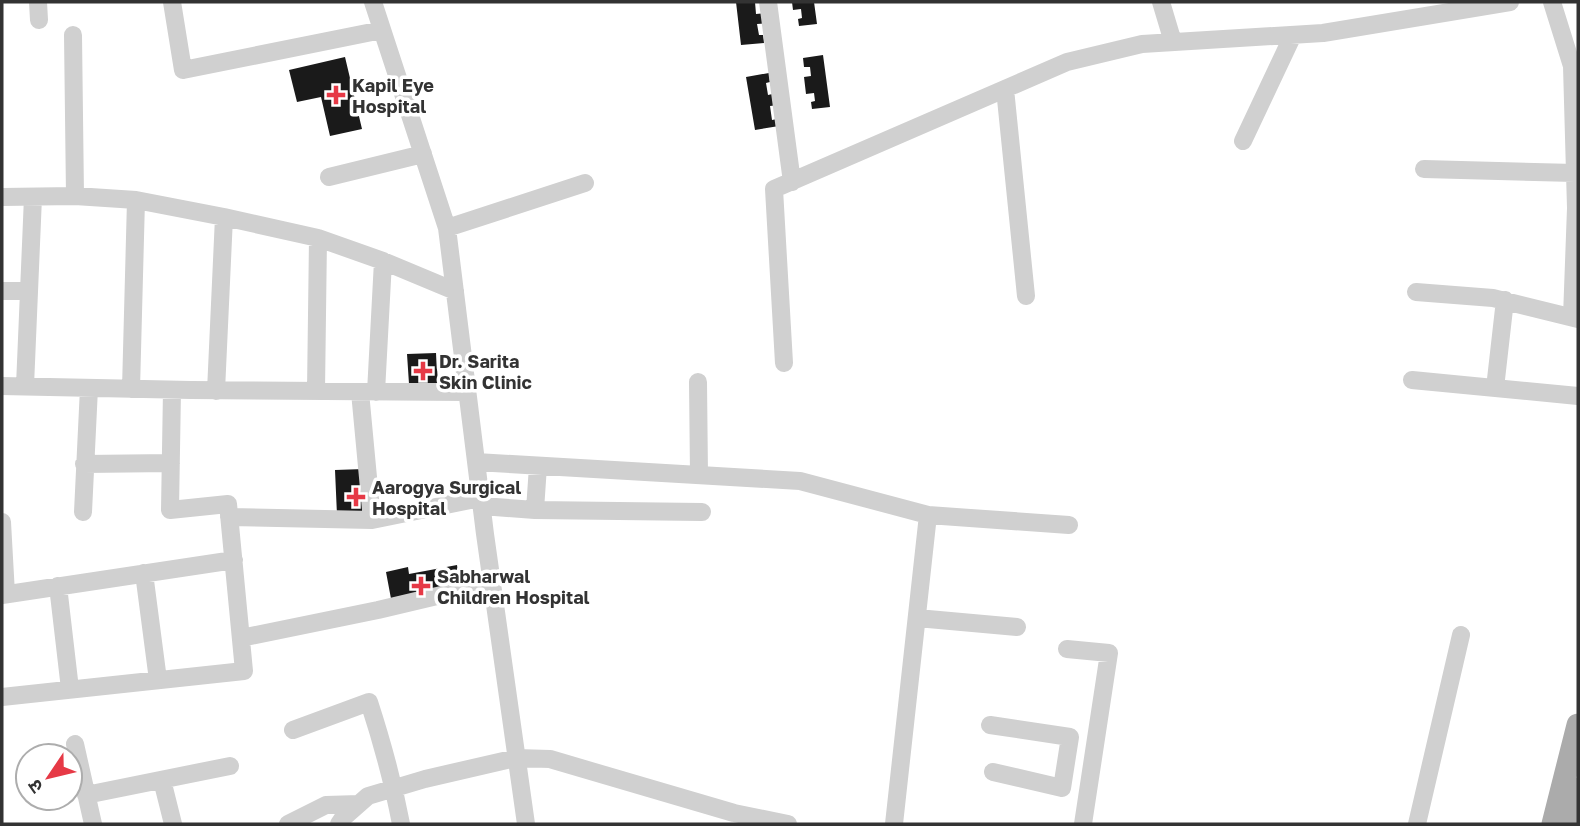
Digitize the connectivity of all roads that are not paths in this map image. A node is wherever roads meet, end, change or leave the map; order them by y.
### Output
1 (172, 2) edge
2 (373, 2) edge
3 (768, 2) edge
4 (1161, 2) edge
5 (1510, 2) edge
6 (1552, 2) edge
7 (1483, 4) edge
8 (382, 30) junction
9 (73, 35) dead end
10 (1293, 35) junction
11 (1173, 42) junction
12 (1005, 89) junction
13 (1243, 141) dead end
14 (423, 154) junction
15 (1424, 169) dead end
16 (1575, 173) junction
17 (329, 177) dead end
18 (792, 182) junction
19 (585, 183) dead end
20 (75, 196) junction
21 (2, 197) edge
22 (33, 197) junction
23 (136, 200) junction
24 (225, 217) junction
25 (447, 228) junction
26 (318, 239) junction
27 (383, 261) junction
28 (2, 291) edge
29 (29, 291) junction
30 (455, 292) junction
31 (1416, 292) dead end
32 (1026, 296) dead end
33 (1504, 300) junction
34 (1575, 318) edge
35 (784, 363) dead end
36 (1412, 380) dead end
37 (698, 382) dead end
38 (2, 386) edge
39 (25, 386) junction
40 (89, 388) junction
41 (1495, 388) junction
42 (131, 389) junction
43 (172, 390) junction
44 (216, 391) junction
45 (316, 391) junction
46 (368, 392) junction
47 (467, 392) junction
48 (1578, 396) edge
49 (476, 462) junction
50 (171, 463) junction
51 (84, 464) junction
52 (538, 466) junction
53 (699, 475) junction
54 (481, 502) junction
55 (535, 510) junction
56 (83, 512) dead end
57 (702, 512) dead end
58 (928, 515) junction
59 (229, 517) junction
60 (372, 520) junction
61 (2, 522) edge
62 (1069, 525) dead end
63 (234, 560) junction
64 (144, 573) junction
65 (492, 583) junction
66 (58, 586) junction
67 (4, 594) edge
68 (917, 618) junction
69 (1017, 627) dead end
70 (1461, 635) dead end
71 (241, 638) junction
72 (1067, 649) dead end
73 (158, 680) junction
74 (70, 689) junction
75 (2, 697) edge
76 (990, 725) dead end
77 (1578, 725) edge
78 (293, 730) dead end
79 (1575, 753) edge
80 (516, 758) junction
81 (230, 766) dead end
82 (993, 772) dead end
83 (162, 780) junction
84 (84, 786) edge
85 (394, 788) junction
86 (1062, 788) junction
87 (1578, 789) edge
88 (86, 795) junction
89 (359, 804) junction
90 (1083, 823) edge
91 (93, 824) edge
92 (173, 824) edge
93 (288, 824) edge
94 (339, 824) edge
95 (401, 824) edge
96 (526, 824) edge
97 (788, 824) edge
98 (894, 824) edge
99 (1417, 824) edge
100 (1553, 824) edge
101 (1569, 824) edge

1 - 8 street
2 - 8 street
3 - 18 street
4 - 11 street
5 - 7 street
6 - 16 street
7 - 10 street
8 - 14 street
9 - 20 street
10 - 11 street
10 - 13 street
11 - 12 street
12 - 18 street
12 - 32 street
14 - 17 street
14 - 25 street
15 - 16 street
16 - 34 street
18 - 35 street
19 - 25 street
20 - 22 street
20 - 23 street
21 - 22 street
22 - 29 street
23 - 24 street
23 - 42 street
24 - 26 street
24 - 44 street
25 - 30 street
26 - 27 street
26 - 45 street
27 - 30 street
27 - 46 street
28 - 29 street
29 - 39 street
30 - 47 street
31 - 33 street
33 - 34 street
33 - 41 street
36 - 41 street
37 - 53 street
38 - 39 street
39 - 40 street
40 - 42 street
40 - 51 street
41 - 48 street
42 - 43 street
43 - 44 street
43 - 50 street
44 - 45 street
45 - 46 street
46 - 47 street
46 - 60 street
47 - 49 street
49 - 52 street
49 - 54 street
50 - 51 street
50 - 59 street
51 - 56 street
52 - 53 street
52 - 55 street
53 - 58 street
54 - 55 street
54 - 60 street
54 - 65 street
55 - 57 street
58 - 62 street
58 - 68 street
59 - 60 street
59 - 63 street
61 - 67 street
63 - 64 street
63 - 71 street
64 - 66 street
64 - 73 street
65 - 71 street
65 - 80 street
66 - 67 street
66 - 74 street
68 - 69 street
68 - 98 street
70 - 99 street
71 - 73 street
72 - 90 street
73 - 74 street
74 - 75 street
76 - 86 street
77 - 79 main road
78 - 85 street
79 - 100 main road
80 - 85 street
80 - 96 street
80 - 97 street
81 - 83 street
82 - 86 street
83 - 88 street
83 - 92 street
84 - 88 street
85 - 89 street
85 - 95 street
86 - 90 street
87 - 101 main road
88 - 91 street
89 - 93 street
89 - 94 street

